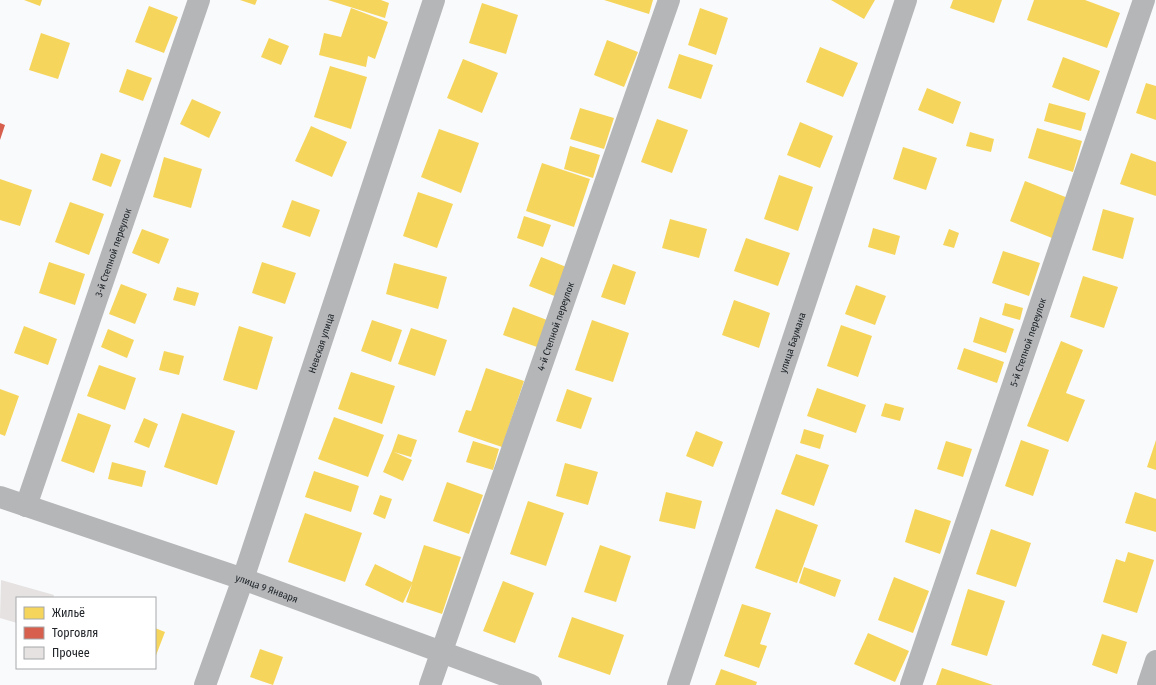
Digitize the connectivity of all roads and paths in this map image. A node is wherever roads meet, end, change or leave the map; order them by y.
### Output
1 (199, 0) edge
2 (434, 0) edge
3 (669, 0) edge
4 (906, 0) edge
5 (1144, 0) edge
6 (0, 497) edge
7 (26, 506) junction
8 (243, 579) junction
9 (442, 652) junction
10 (1156, 661) edge
11 (205, 685) edge
12 (430, 685) edge
13 (531, 685) edge
14 (678, 685) edge
15 (911, 685) edge
16 (1148, 685) edge

1 - 7 street, 3-й Степной переулок
2 - 8 street, Невская улица
3 - 9 street, 4-й Степной переулок
4 - 14 street, улица Баумана
5 - 15 street, 5-й Степной переулок
6 - 7 street, улица 9 Января
7 - 8 street, улица 9 Января
8 - 9 street, улица 9 Января
8 - 11 street, Невская улица
9 - 12 street, 4-й Степной переулок
9 - 13 street, улица 9 Января
10 - 16 street

